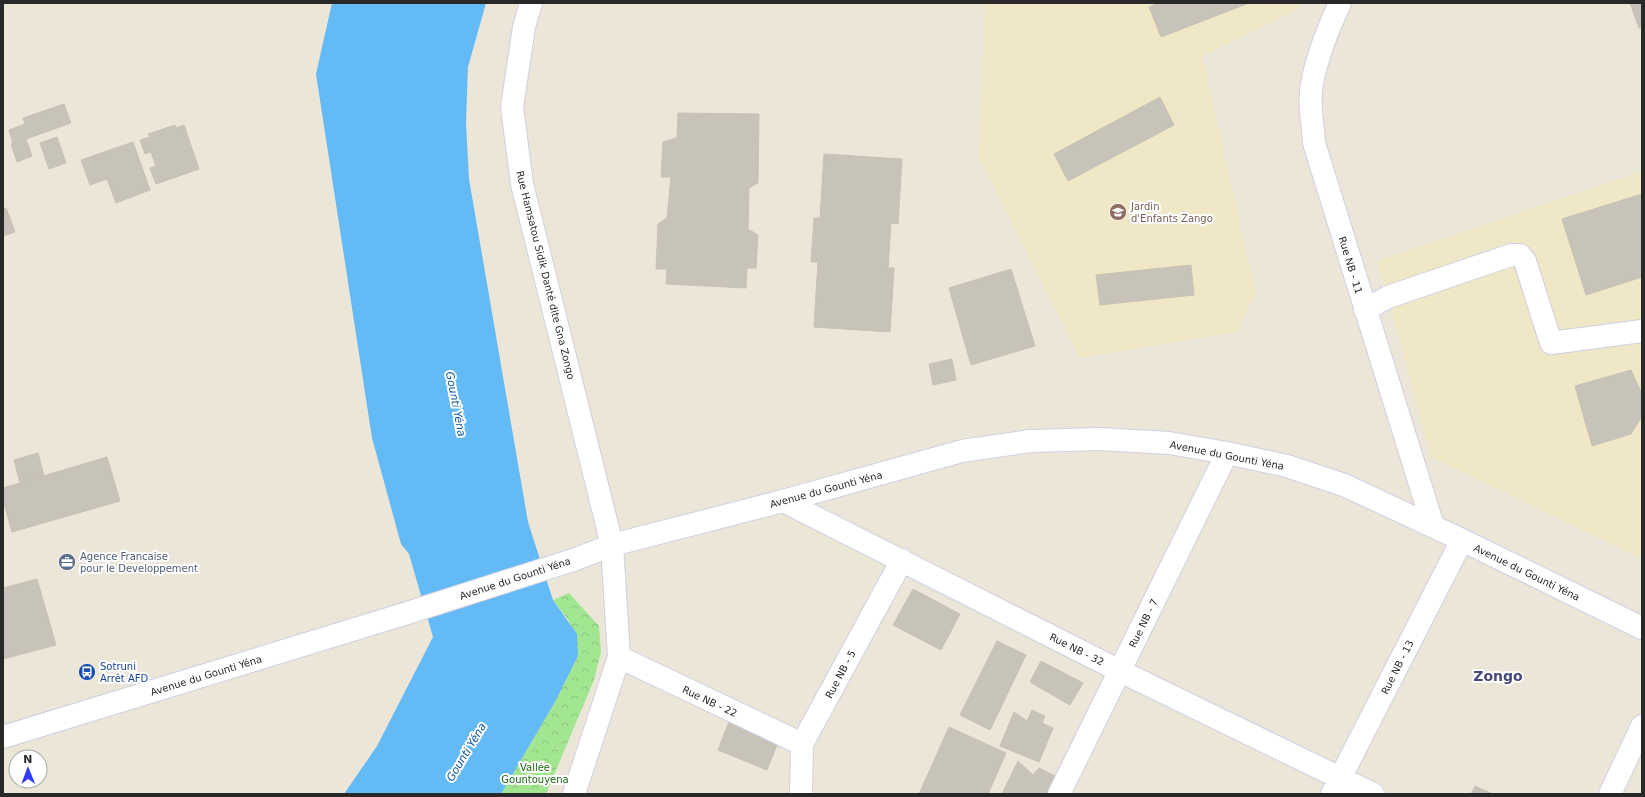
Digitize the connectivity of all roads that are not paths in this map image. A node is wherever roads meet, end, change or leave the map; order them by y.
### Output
1 (531, 3) edge
2 (1340, 3) edge
3 (1365, 310) junction
4 (1642, 330) edge
5 (1227, 452) junction
6 (783, 500) junction
7 (1433, 526) junction
8 (1462, 540) junction
9 (612, 545) junction
10 (902, 560) junction
11 (1642, 628) edge
12 (619, 657) junction
13 (1120, 671) junction
14 (1642, 726) edge
15 (3, 737) edge
16 (802, 744) junction
17 (1337, 786) edge
18 (574, 794) edge
19 (801, 794) edge
20 (1059, 794) edge
21 (1373, 794) edge
22 (1610, 794) edge

1 - 9 street, Rue Hamsatou Sidik Danté dite Gna Zongo
2 - 3 street, Rue NB - 11
3 - 4 street
3 - 7 street, Rue NB - 11
5 - 6 street, Avenue du Gounti Yéna
5 - 7 street, Avenue du Gounti Yéna
5 - 13 street, Rue NB - 7
6 - 9 street, Avenue du Gounti Yéna
6 - 10 street, Rue NB - 32
7 - 8 street, Avenue du Gounti Yéna
8 - 11 street, Avenue du Gounti Yéna
8 - 17 street, Rue NB - 13
9 - 12 street, Rue Hamsatou Sidik Danté dite Gna Zongo
9 - 15 street, Avenue du Gounti Yéna
10 - 13 street, Rue NB - 32
10 - 16 street, Rue NB - 5
12 - 16 street, Rue NB - 22
12 - 18 street
13 - 17 street, Rue NB - 32
13 - 20 street, Rue NB - 7
14 - 22 street
16 - 19 street, Rue NB - 5
17 - 21 street, Rue NB - 32

